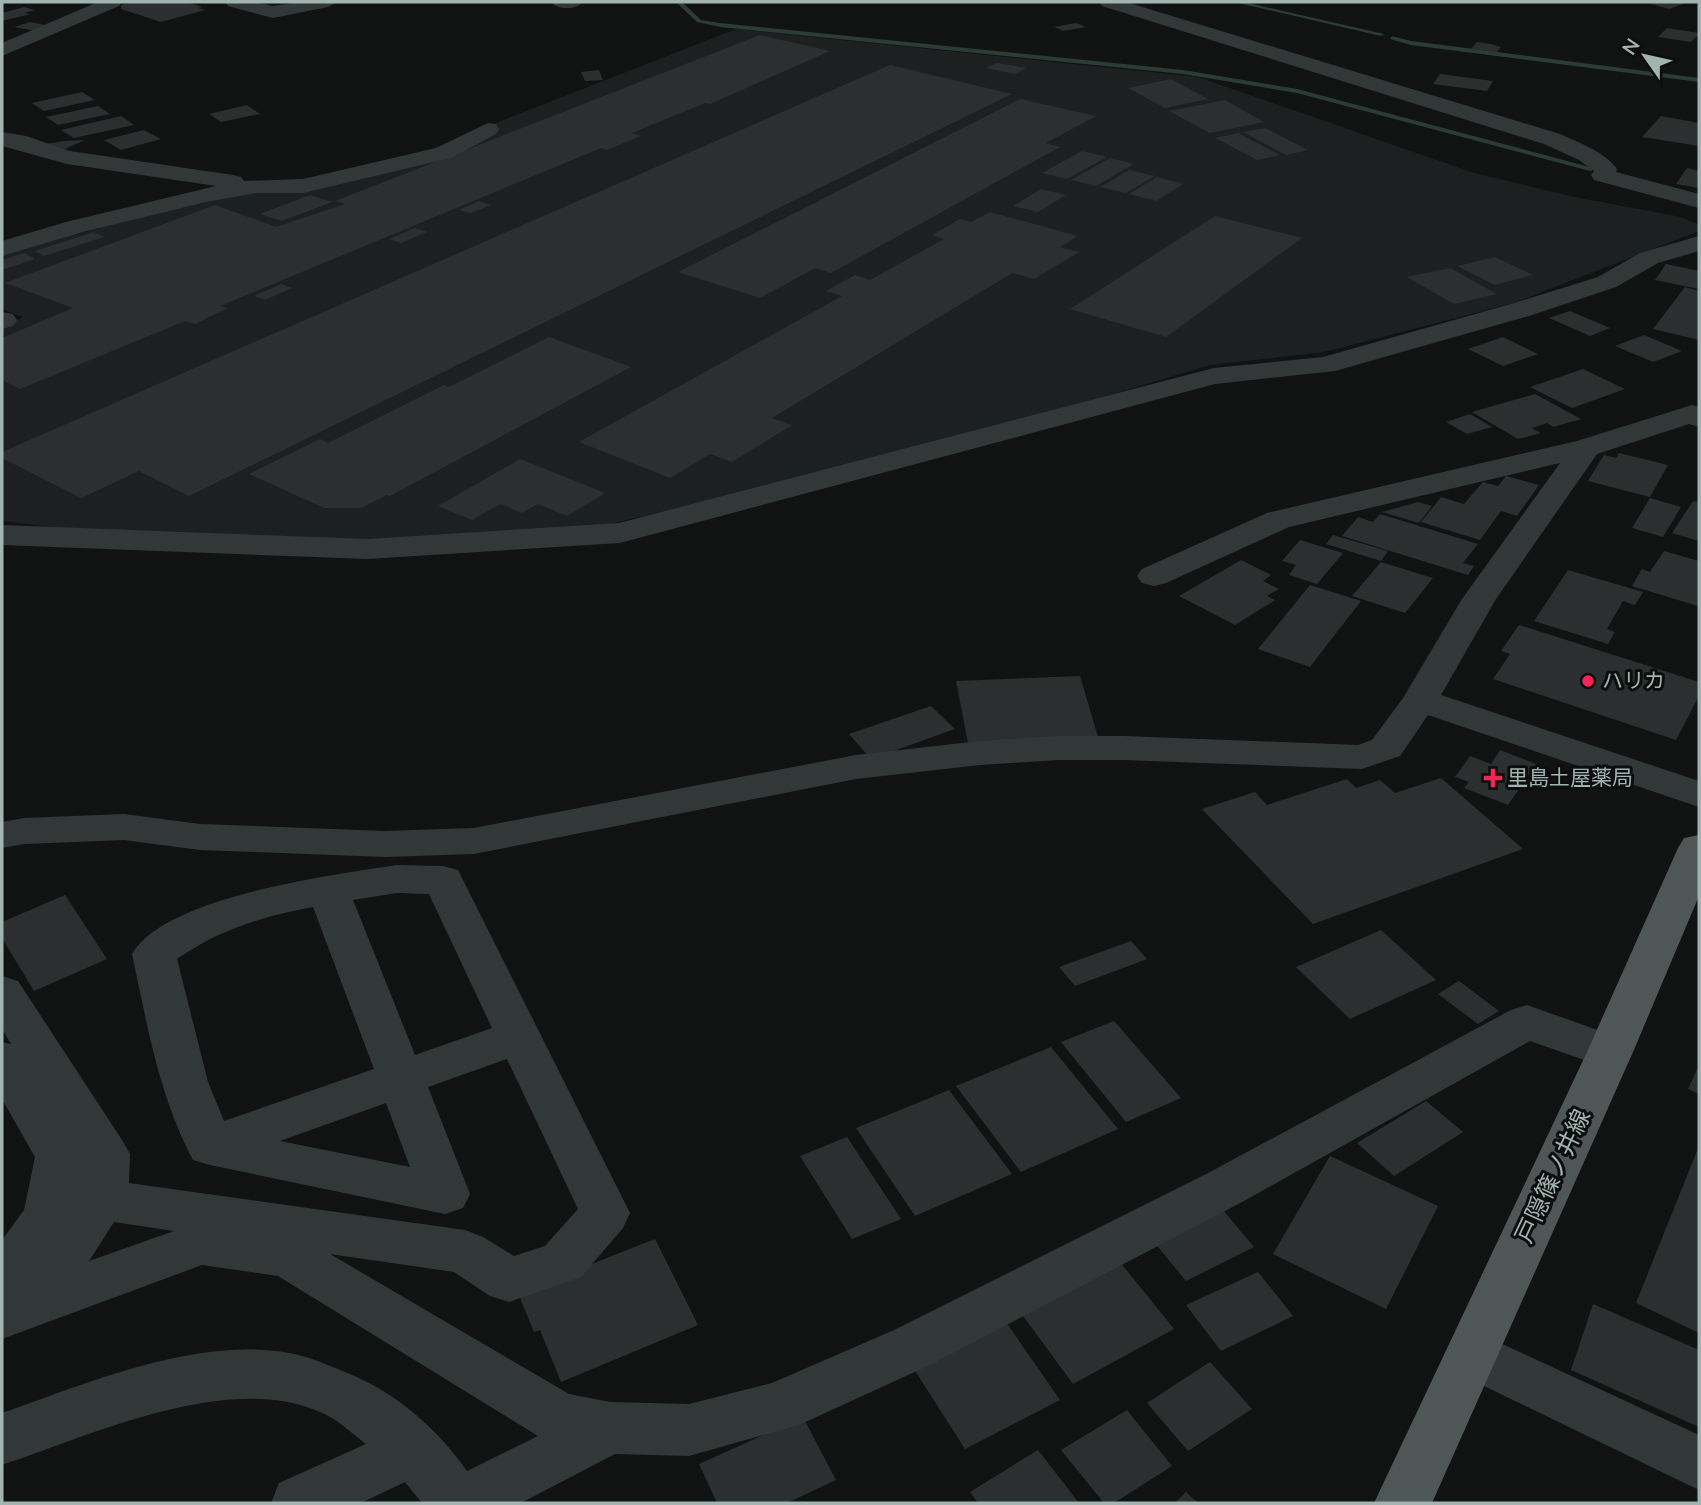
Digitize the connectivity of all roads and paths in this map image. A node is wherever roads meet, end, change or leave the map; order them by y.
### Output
1 (113, 2) edge
2 (234, 2) edge
3 (328, 2) edge
4 (560, 2) edge
5 (574, 2) edge
6 (1108, 2) edge
7 (2, 50) edge
8 (488, 129) dead end
9 (2, 139) edge
10 (256, 186) junction
11 (1699, 201) edge
12 (1699, 243) edge
13 (2, 249) edge
14 (1699, 418) edge
15 (1586, 448) junction
16 (2, 535) edge
17 (1154, 576) dead end
18 (1420, 700) junction
19 (1699, 794) edge
20 (2, 835) edge
21 (1699, 848) edge
22 (328, 890) junction
23 (2, 992) edge
24 (518, 1037) junction
25 (1609, 1052) junction
26 (5, 1070) edge
27 (400, 1079) junction
28 (210, 1146) junction
29 (445, 1194) junction
30 (78, 1207) junction
31 (465, 1252) junction
32 (4, 1300) edge
33 (1472, 1353) junction
34 (610, 1428) junction
35 (2, 1439) edge
36 (414, 1450) junction
37 (1699, 1463) edge
38 (300, 1503) edge
39 (454, 1503) edge
40 (463, 1503) edge
41 (1403, 1503) edge

1 - 7 street
2 - 3 street
4 - 5 street
6 - 11 street
8 - 10 street
9 - 10 street
10 - 13 street
12 - 16 street
14 - 15 street
15 - 17 street
15 - 18 street
18 - 19 street
18 - 20 street
21 - 25 main road, 戸隠篠ノ井線
22 - 24 street
22 - 27 street
22 - 28 street
23 - 30 street
24 - 27 street
24 - 31 street
25 - 33 main road, 戸隠篠ノ井線
25 - 34 street
26 - 30 street
27 - 28 street
27 - 29 street
28 - 29 street
29 - 31 street
30 - 31 street
30 - 32 street
32 - 34 street
33 - 37 street
33 - 41 main road, 戸隠篠ノ井線
34 - 40 street
35 - 36 street
36 - 38 street
36 - 39 street

